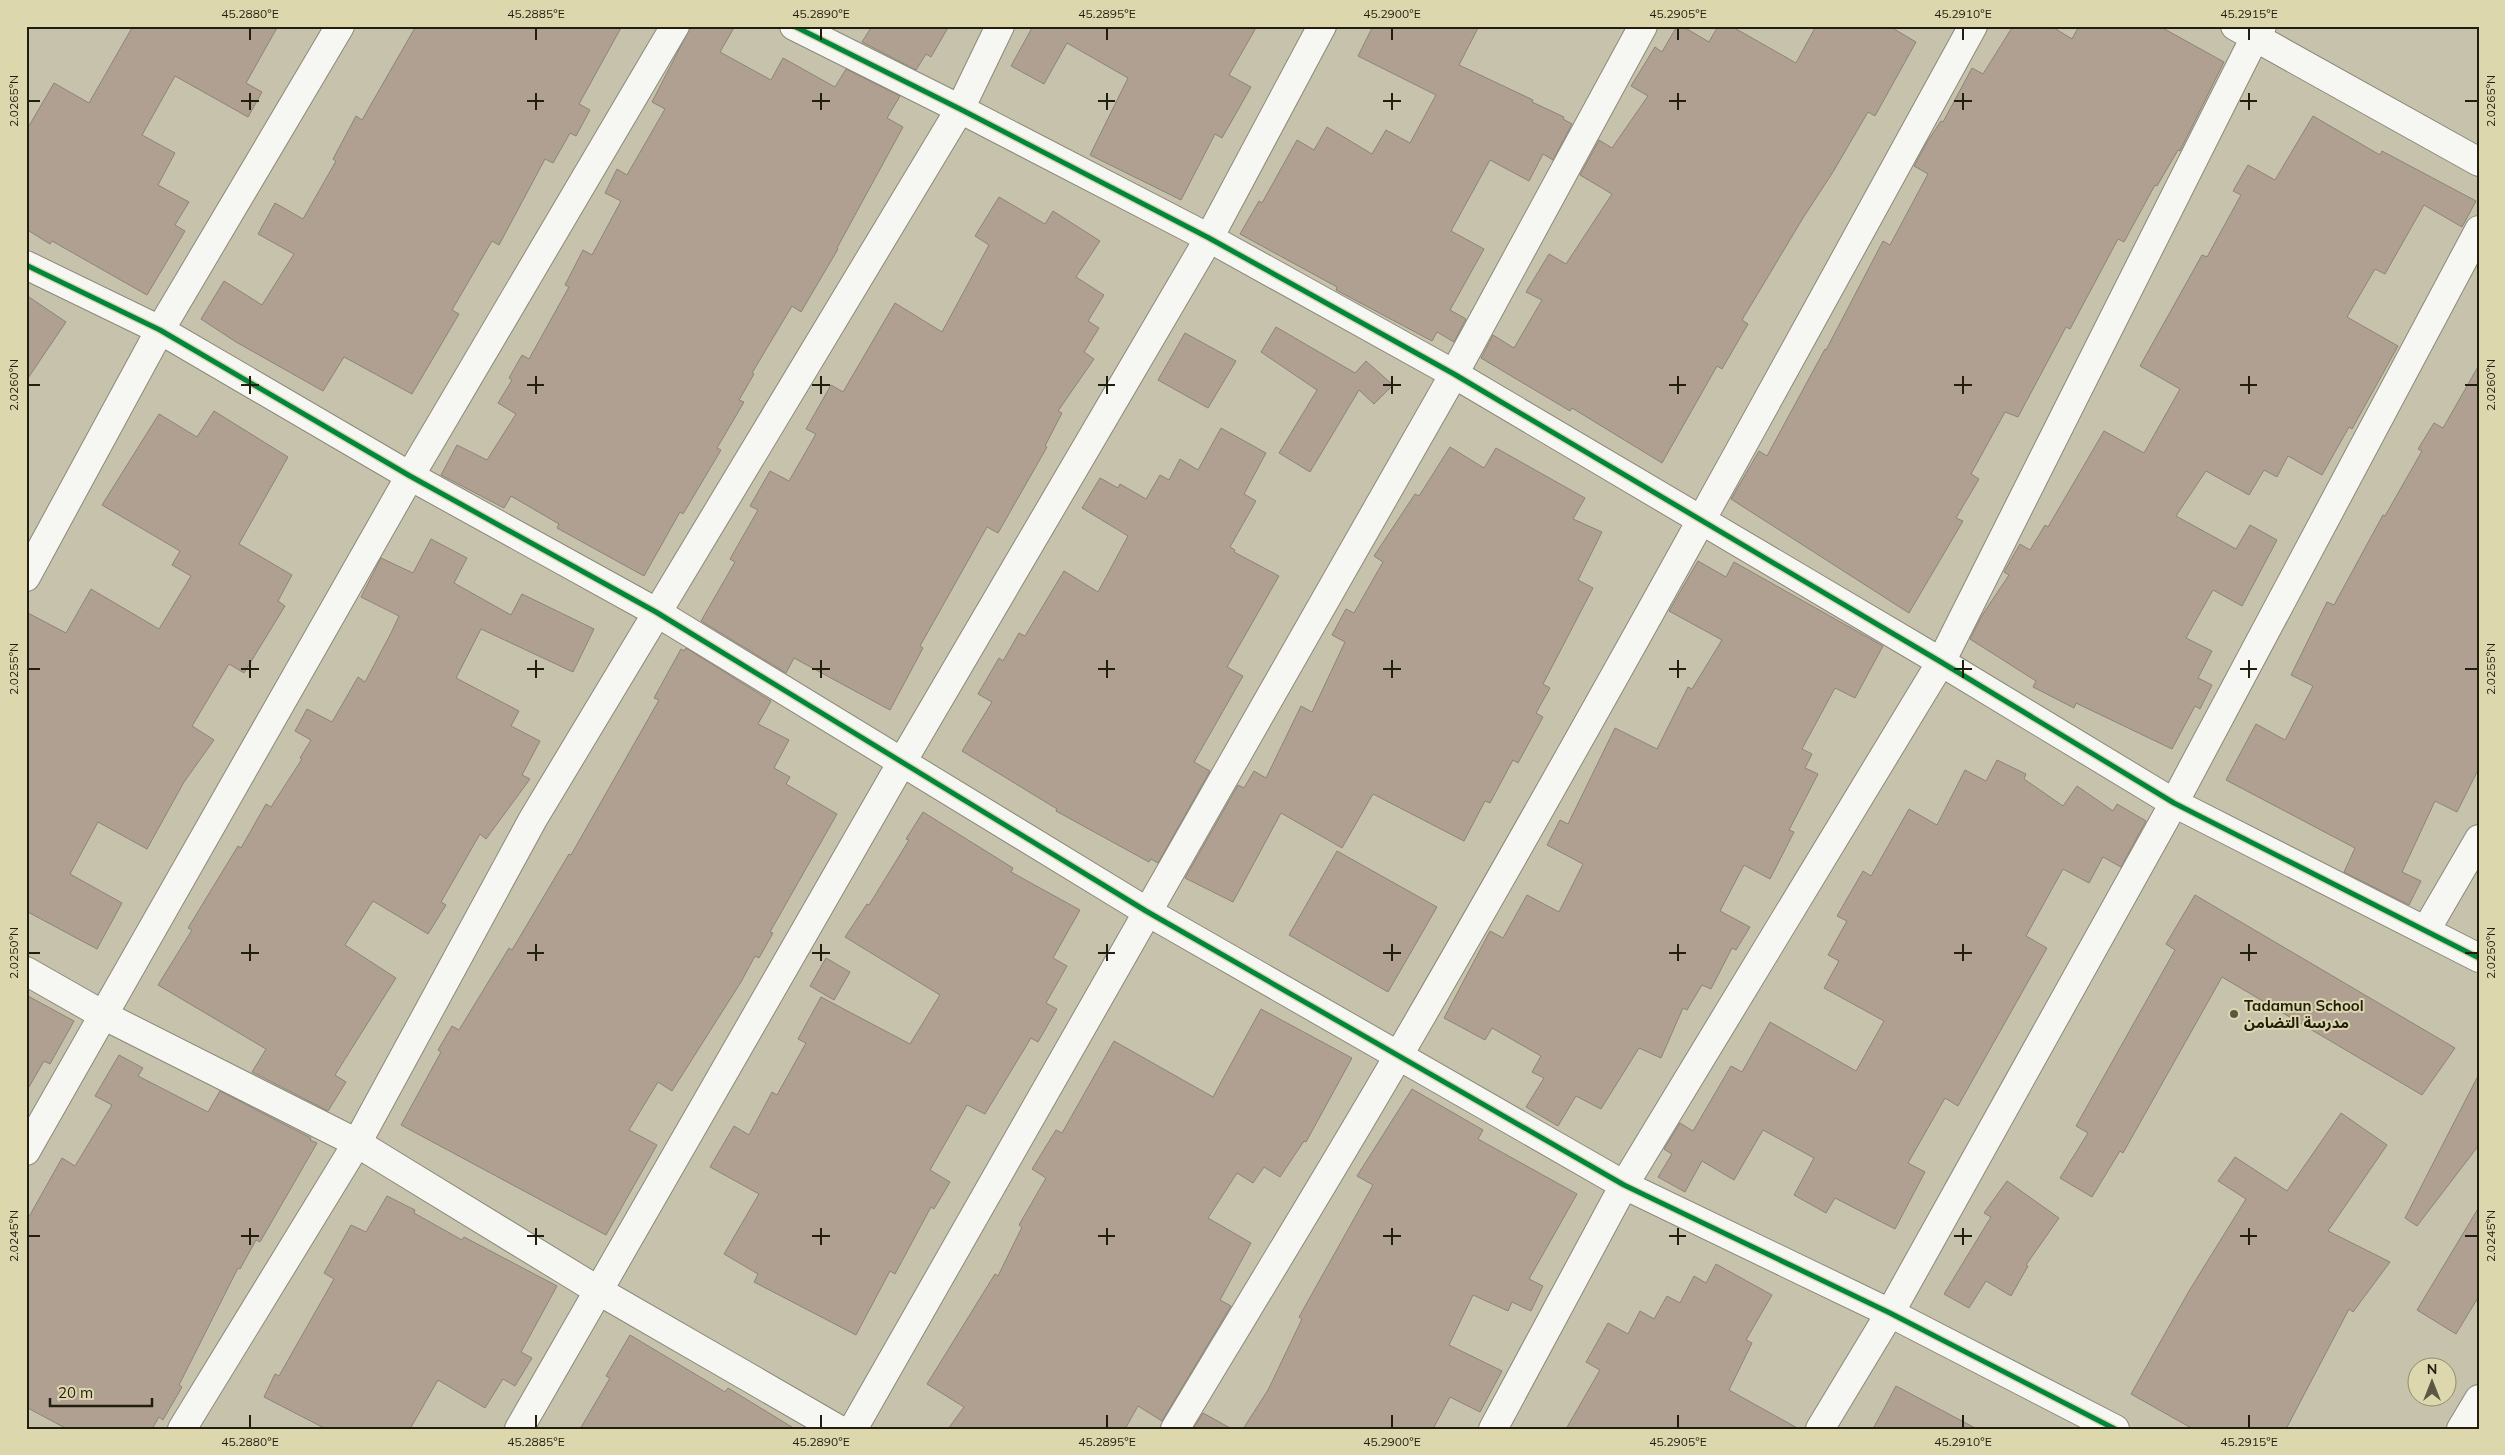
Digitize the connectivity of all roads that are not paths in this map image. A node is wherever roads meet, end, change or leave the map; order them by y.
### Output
1 (340, 26) edge
2 (675, 26) edge
3 (794, 26) edge
4 (1000, 26) edge
5 (1322, 26) edge
6 (1643, 26) edge
7 (1973, 26) edge
8 (2251, 30) edge
9 (960, 109) junction
10 (2479, 162) edge
11 (2479, 230) edge
12 (1209, 238) junction
13 (26, 265) edge
14 (160, 330) junction
15 (1454, 374) junction
16 (410, 476) junction
17 (1702, 520) junction
18 (26, 577) edge
19 (656, 612) junction
20 (1942, 662) junction
21 (902, 762) junction
22 (2174, 803) junction
23 (2479, 839) edge
24 (1146, 911) junction
25 (2426, 930) junction
26 (2479, 958) edge
27 (26, 971) edge
28 (105, 1016) junction
29 (1399, 1055) junction
30 (357, 1143) junction
31 (26, 1151) edge
32 (1624, 1185) junction
33 (599, 1291) junction
34 (1890, 1313) junction
35 (2479, 1398) edge
36 (182, 1429) edge
37 (519, 1429) edge
38 (838, 1429) edge
39 (853, 1429) edge
40 (1175, 1429) edge
41 (1493, 1429) edge
42 (1820, 1429) edge
43 (2115, 1429) edge
44 (2461, 1429) edge

1 - 14 street
2 - 16 street
3 - 9 street
4 - 9 street
5 - 12 street
6 - 15 street
7 - 17 street
8 - 10 street
8 - 20 street
9 - 12 street
9 - 19 street
11 - 22 street
12 - 15 street
12 - 21 street
13 - 14 street
14 - 16 street
14 - 18 street
15 - 17 street
15 - 24 street
16 - 19 street
16 - 28 street
17 - 20 street
17 - 29 street
19 - 21 street
19 - 30 street
20 - 22 street
20 - 32 street
21 - 24 street
21 - 33 street
22 - 25 street
22 - 34 street
23 - 25 street
24 - 29 street
24 - 39 street
25 - 26 street
27 - 28 street
28 - 30 street
28 - 31 street
29 - 32 street
29 - 40 street
30 - 33 street
30 - 36 street
32 - 34 street
32 - 41 street
33 - 37 street
33 - 38 street
34 - 42 street
34 - 43 street
35 - 44 street

